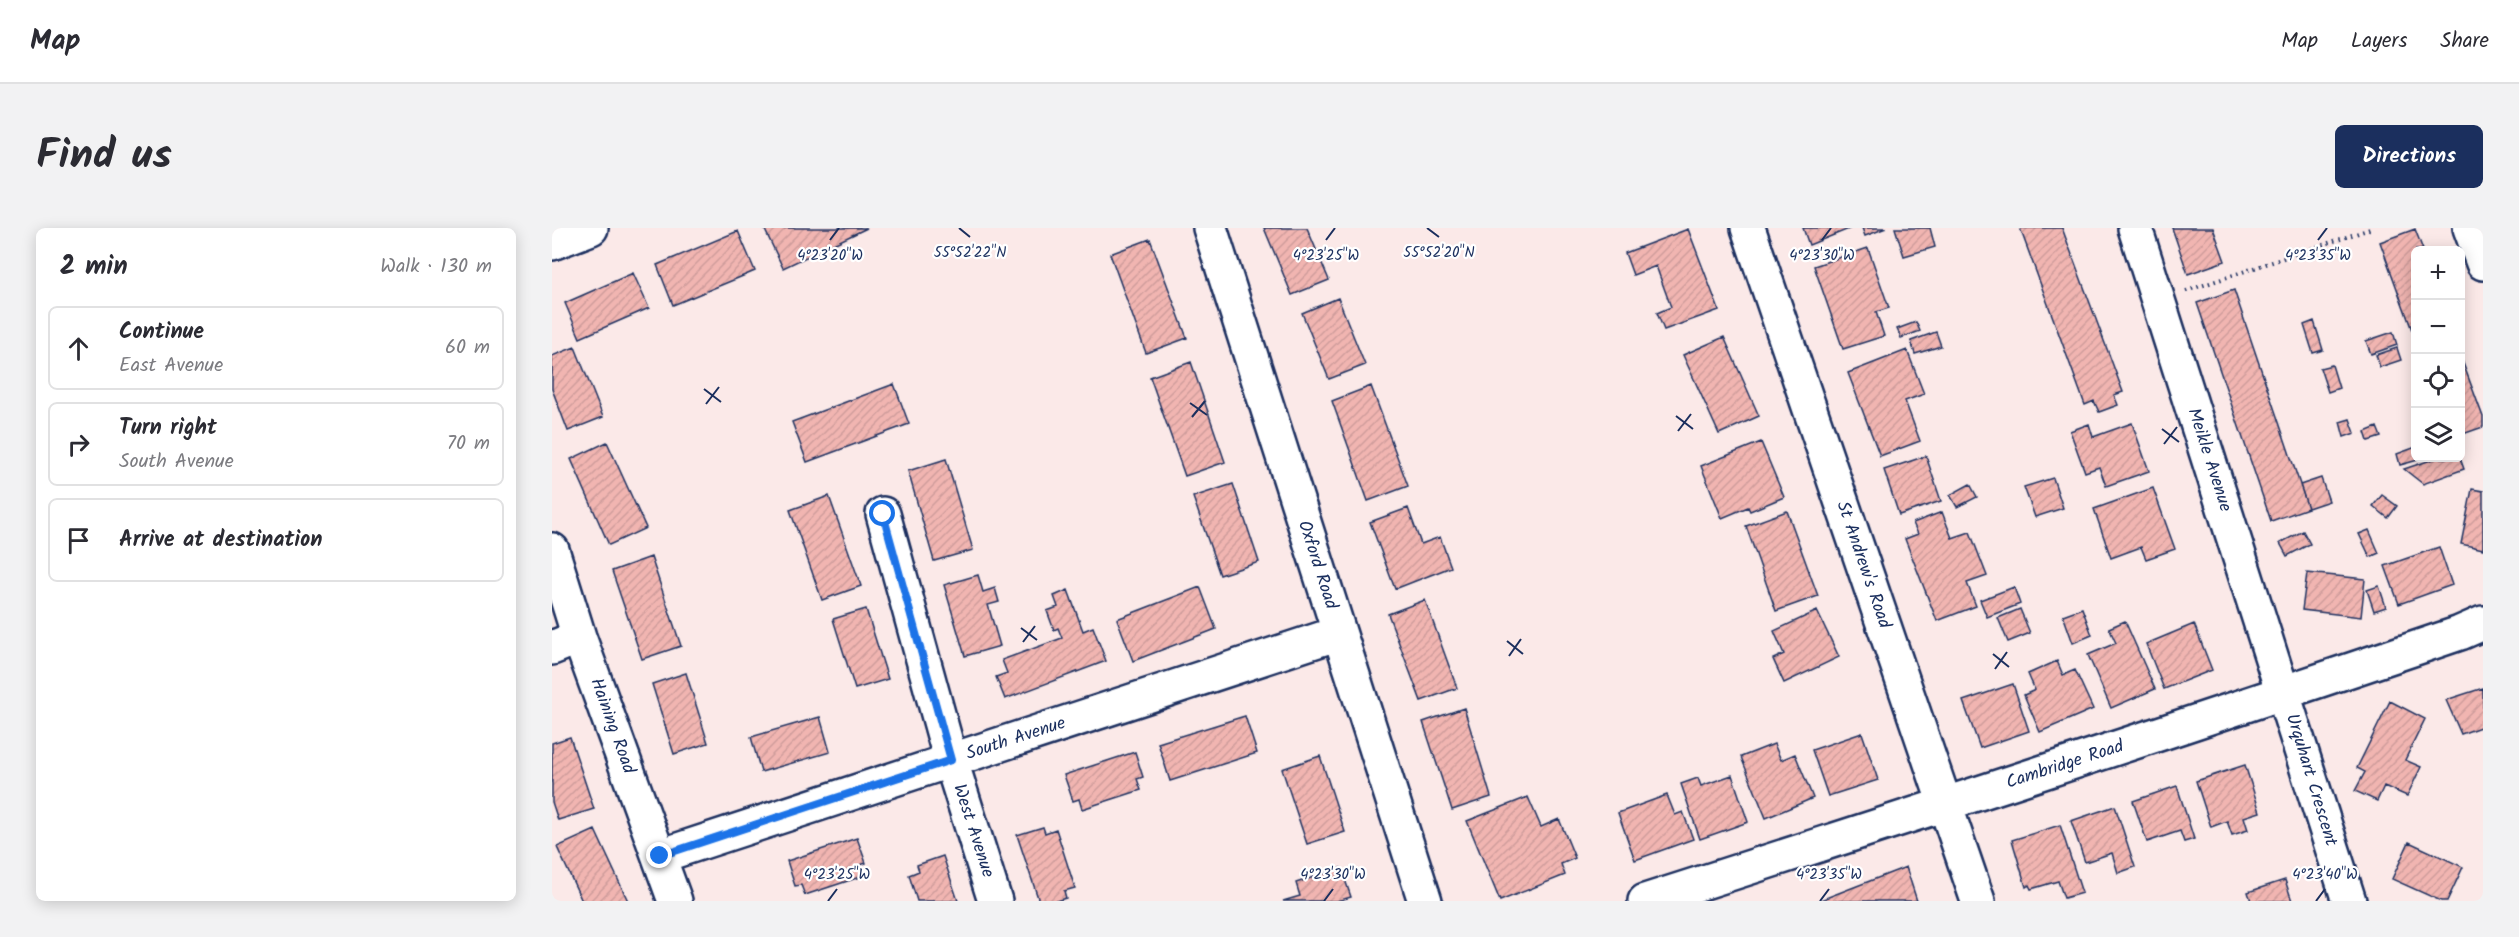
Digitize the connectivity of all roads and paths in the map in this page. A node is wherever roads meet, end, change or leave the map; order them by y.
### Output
1 (591, 228) edge
2 (1210, 228) edge
3 (1748, 228) edge
4 (2135, 228) edge
5 (2373, 228) edge
6 (2470, 228) edge
7 (552, 243) edge
8 (2483, 263) edge
9 (2158, 300) junction
10 (883, 514) dead end
11 (552, 550) edge
12 (2483, 623) edge
13 (1339, 633) junction
14 (566, 643) edge
15 (2284, 693) junction
16 (951, 760) junction
17 (1945, 805) junction
18 (660, 856) junction
19 (675, 901) edge
20 (995, 901) edge
21 (1425, 901) edge
22 (1645, 901) edge
23 (1978, 901) edge
24 (2349, 901) edge

1 - 7 street
2 - 13 street, Oxford Road
3 - 17 street, St Andrew's Road
4 - 9 street, Meikle Avenue
5 - 9 path
6 - 8 street
9 - 15 street, Meikle Avenue
10 - 16 street, West Avenue
11 - 14 street, Haining Road
12 - 15 street, Cambridge Road
13 - 16 street, South Avenue
13 - 21 street, Oxford Road
14 - 18 street, Haining Road
15 - 17 street, Cambridge Road
15 - 24 street, Urquhart Crescent
16 - 18 street, South Avenue
16 - 20 street, West Avenue
17 - 22 street, Cambridge Road
17 - 23 street, St Andrew's Road
18 - 19 street, Haining Road

